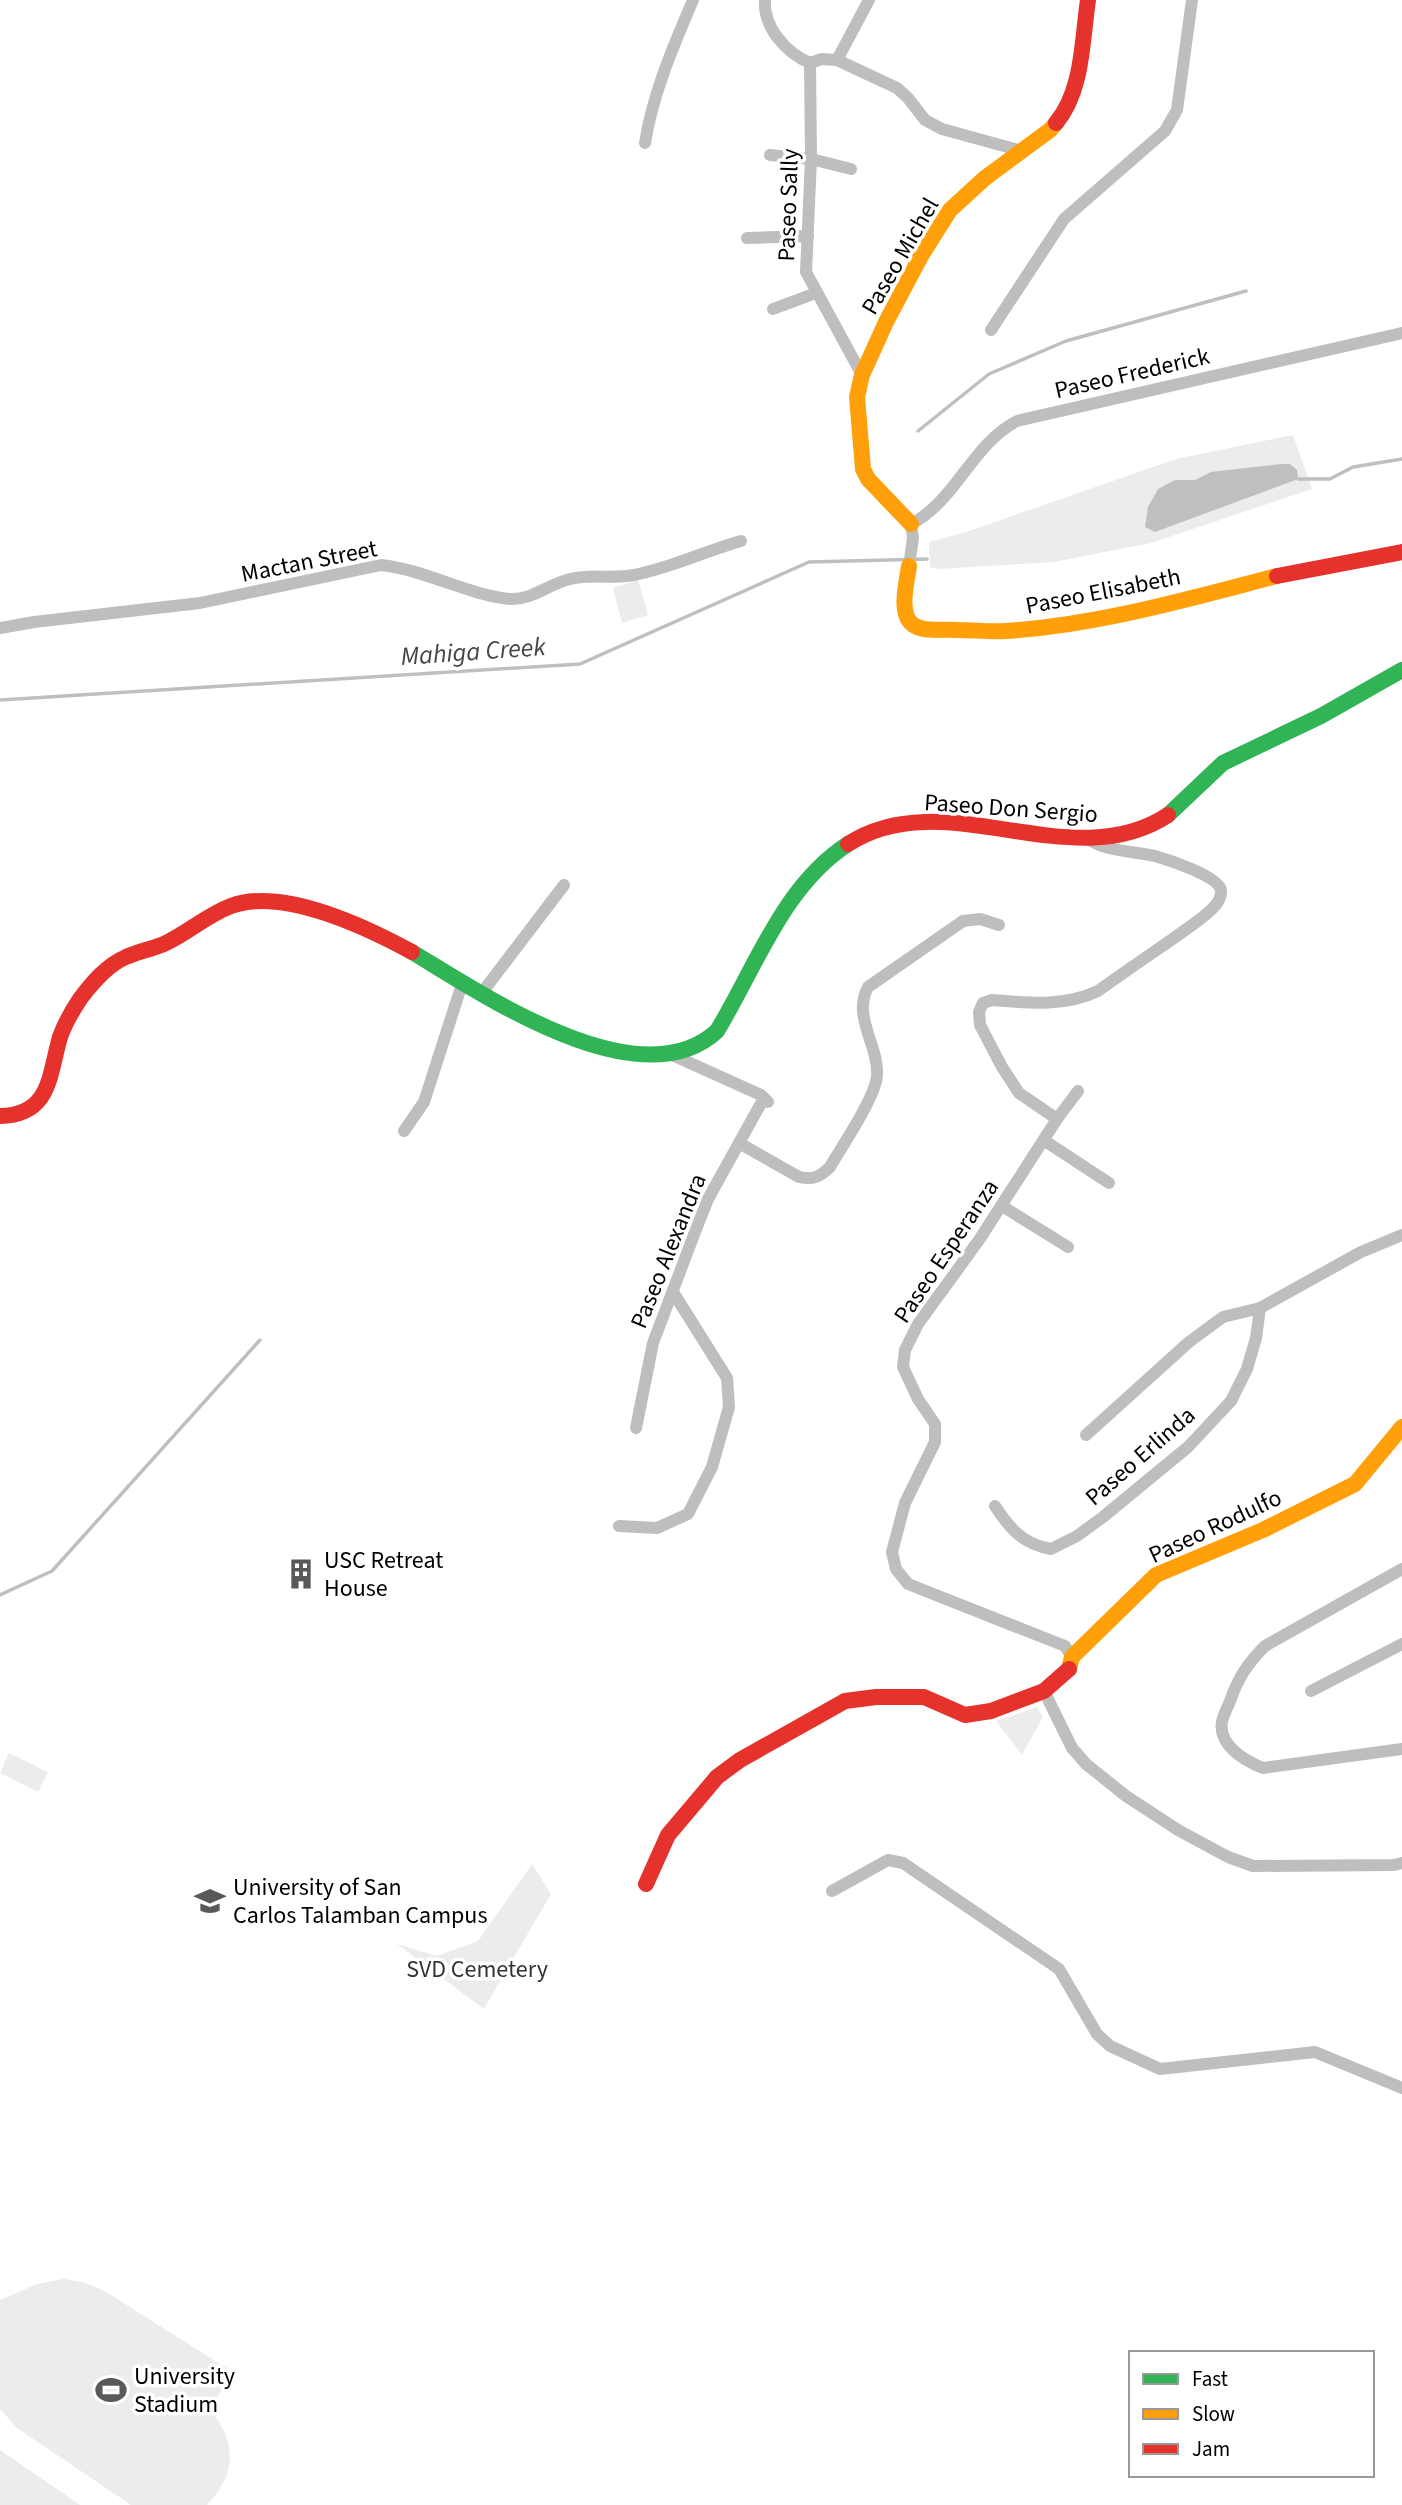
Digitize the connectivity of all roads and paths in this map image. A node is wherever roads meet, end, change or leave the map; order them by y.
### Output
1 (693, 0) edge
2 (765, 0) edge
3 (869, 0) edge
4 (1088, 0) edge
5 (1192, 0) edge
6 (837, 60) junction
7 (810, 63) junction
8 (645, 143) dead end
9 (1022, 151) junction
10 (770, 155) dead end
11 (811, 159) junction
12 (851, 169) dead end
13 (808, 236) junction
14 (747, 239) dead end
15 (816, 293) junction
16 (773, 309) dead end
17 (991, 330) dead end
18 (1402, 333) edge
19 (863, 375) junction
20 (911, 524) junction
21 (741, 541) dead end
22 (1402, 552) edge
23 (910, 559) joint
24 (0, 628) edge
25 (1402, 670) edge
26 (1085, 837) junction
27 (564, 885) dead end
28 (999, 925) dead end
29 (462, 984) junction
30 (481, 994) junction
31 (670, 1054) junction
32 (1078, 1091) dead end
33 (0, 1116) edge
34 (1057, 1119) junction
35 (404, 1131) dead end
36 (1045, 1141) junction
37 (739, 1143) junction
38 (1109, 1183) dead end
39 (1002, 1206) junction
40 (1402, 1235) edge
41 (1068, 1247) dead end
42 (673, 1292) junction
43 (1260, 1308) junction
44 (1402, 1427) edge
45 (636, 1428) dead end
46 (1086, 1435) dead end
47 (995, 1506) dead end
48 (619, 1526) dead end
49 (1402, 1569) edge
50 (1402, 1644) edge
51 (1072, 1657) junction
52 (1044, 1691) junction
53 (1311, 1691) dead end
54 (1402, 1749) edge
55 (1402, 1863) edge
56 (646, 1884) dead end
57 (832, 1891) dead end
58 (1402, 2088) edge

1 - 8 street
2 - 7 street
3 - 6 street
4 - 9 street, Paseo Michel
5 - 17 street
6 - 7 street
6 - 9 street
7 - 11 street, Paseo Sally
9 - 19 street, Paseo Michel
10 - 11 street
11 - 12 street
11 - 13 street, Paseo Sally
13 - 14 street
13 - 15 street, Paseo Sally
15 - 16 street
15 - 19 street, Paseo Sally
18 - 20 street, Paseo Frederick
19 - 20 street, Paseo Michel
20 - 23 street, Paseo Elisabeth
21 - 24 street, Mactan Street
22 - 23 street, Paseo Elisabeth
25 - 26 street, Paseo Don Sergio
26 - 31 street, Paseo Don Sergio
26 - 34 street
27 - 30 street
28 - 37 street
29 - 30 street, Paseo Don Sergio
29 - 33 street, Paseo Don Sergio
29 - 35 street
30 - 31 street, Paseo Don Sergio
31 - 37 street, Paseo Alexandra
32 - 34 street, Paseo Esperanza
34 - 36 street, Paseo Esperanza
36 - 38 street
36 - 39 street, Paseo Esperanza
37 - 42 street, Paseo Alexandra
39 - 41 street
39 - 51 street, Paseo Esperanza
40 - 43 street
42 - 45 street, Paseo Alexandra
42 - 48 street
43 - 46 street
43 - 47 street, Paseo Erlinda
44 - 51 street, Paseo Rodulfo
49 - 54 street
50 - 53 street
51 - 52 street, Paseo Rodulfo
52 - 55 street
52 - 56 street, Paseo Rodulfo
57 - 58 street

